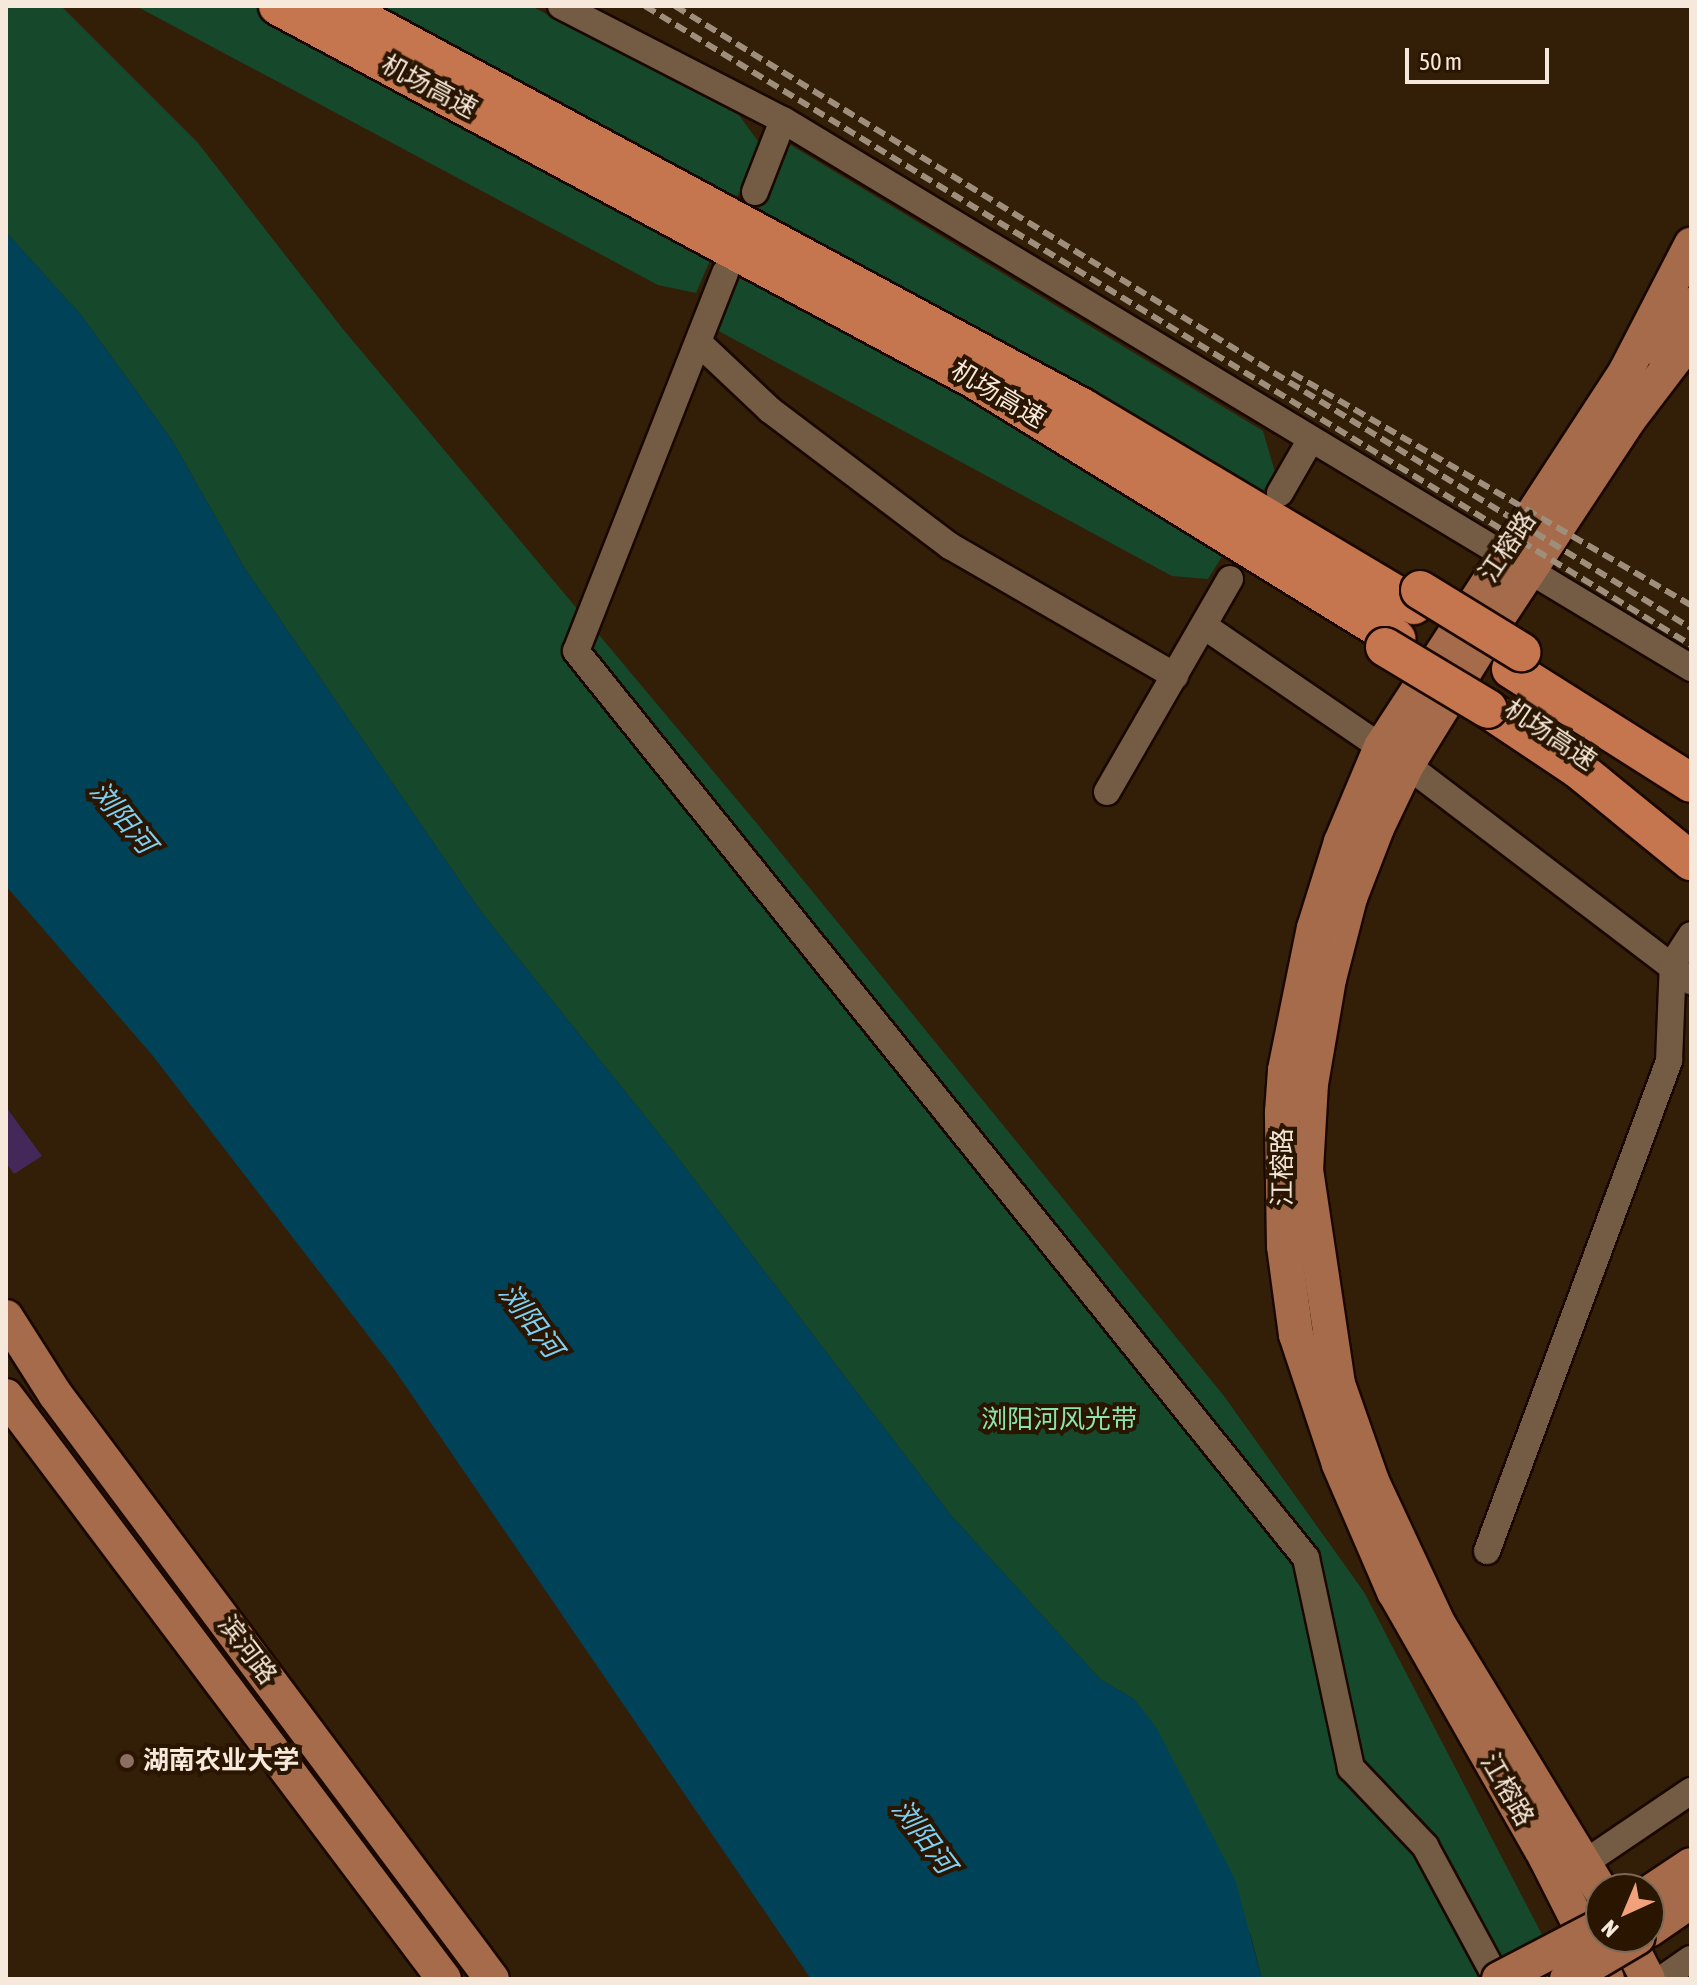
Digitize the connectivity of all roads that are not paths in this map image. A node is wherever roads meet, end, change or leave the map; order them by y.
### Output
1 (278, 6) edge
2 (338, 6) edge
3 (561, 6) edge
4 (783, 120) junction
5 (755, 192) dead end
6 (1691, 245) edge
7 (725, 273) dead end
8 (1691, 305) edge
9 (1691, 338) edge
10 (699, 343) junction
11 (1627, 422) junction
12 (1311, 439) junction
13 (1280, 493) dead end
14 (1516, 563) junction
15 (1230, 579) dead end
16 (1204, 626) junction
17 (1691, 668) edge
18 (1175, 676) junction
19 (1503, 682) junction
20 (1394, 756) junction
21 (1691, 764) edge
22 (1691, 783) edge
23 (1107, 792) dead end
24 (1691, 831) edge
25 (1691, 861) edge
26 (1691, 935) edge
27 (1682, 972) edge
28 (6, 1317) edge
29 (6, 1396) edge
30 (1487, 1551) dead end
31 (1691, 1791) edge
32 (1691, 1865) edge
33 (1591, 1873) edge
34 (1598, 1873) edge
35 (1665, 1882) edge
36 (1585, 1883) edge
37 (1566, 1897) junction
38 (1691, 1901) edge
39 (1665, 1919) edge
40 (1585, 1934) edge
41 (1611, 1953) edge
42 (1634, 1953) edge
43 (1691, 1959) edge
44 (444, 1979) edge
45 (492, 1979) edge
46 (1498, 1979) edge
47 (1567, 1979) edge
48 (1607, 1979) edge
49 (1648, 1979) edge
50 (1662, 1979) edge

1 - 19 highway, 机场高速
2 - 19 highway, 机场高速
3 - 4 street
4 - 5 street
4 - 12 street
6 - 14 main road, 江榕路
7 - 10 street
8 - 11 main road
9 - 11 main road, 江榕路
10 - 18 street
10 - 46 street
11 - 14 main road, 江榕路
12 - 13 street
12 - 14 street
14 - 17 street
14 - 20 main road, 江榕路
15 - 16 street
16 - 18 street
16 - 20 street
18 - 23 street
19 - 21 highway
19 - 22 highway, 机场高速
19 - 24 highway, 机场高速
19 - 25 highway
20 - 27 street
20 - 33 main road, 江榕路
20 - 37 main road, 江榕路
26 - 27 street
27 - 30 street
28 - 45 main road, 滨河路
29 - 44 main road, 滨河路
31 - 34 street
32 - 35 main road
36 - 37 street
37 - 48 main road, 江榕路
38 - 39 main road
40 - 46 main road, bridge
41 - 47 main road, bridge
42 - 49 main road
43 - 50 street

